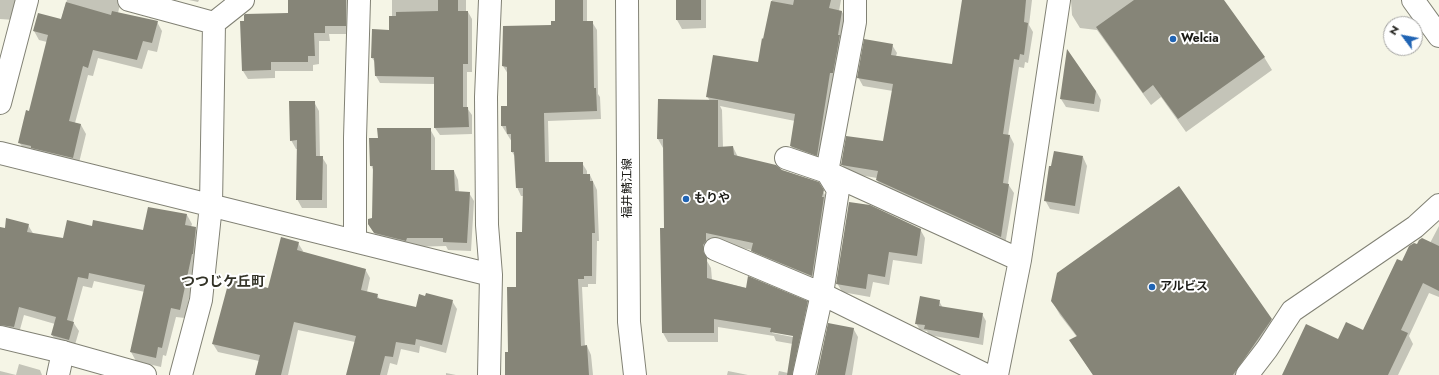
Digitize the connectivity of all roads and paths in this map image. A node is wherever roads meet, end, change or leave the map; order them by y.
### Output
1 (27, 0) edge
2 (129, 0) edge
3 (242, 0) edge
4 (359, 0) edge
5 (490, 0) edge
6 (627, 0) edge
7 (855, 0) edge
8 (1059, 0) edge
9 (1413, 0) edge
10 (214, 23) junction
11 (1439, 36) edge
12 (0, 103) edge
13 (0, 153) edge
14 (786, 158) dead end
15 (827, 172) junction
16 (211, 205) junction
17 (1439, 205) edge
18 (355, 242) junction
19 (715, 249) dead end
20 (1020, 260) junction
21 (491, 275) junction
22 (822, 294) junction
23 (0, 336) edge
24 (63, 352) junction
25 (58, 375) edge
26 (145, 375) edge
27 (181, 375) edge
28 (489, 375) edge
29 (635, 375) edge
30 (804, 375) edge
31 (986, 375) edge
32 (997, 375) edge
33 (1247, 375) edge

1 - 12 street
2 - 10 street
3 - 10 street
4 - 18 street
5 - 21 street
6 - 29 street, 福井鯖江線
7 - 15 street
8 - 20 street
9 - 11 street
10 - 16 street
13 - 16 street
14 - 15 street
15 - 20 street
15 - 22 street
16 - 18 street
16 - 27 street
17 - 33 street
18 - 21 street
19 - 22 street
20 - 32 street
21 - 28 street
22 - 30 street
22 - 31 street
23 - 24 street
24 - 25 street
24 - 26 street

